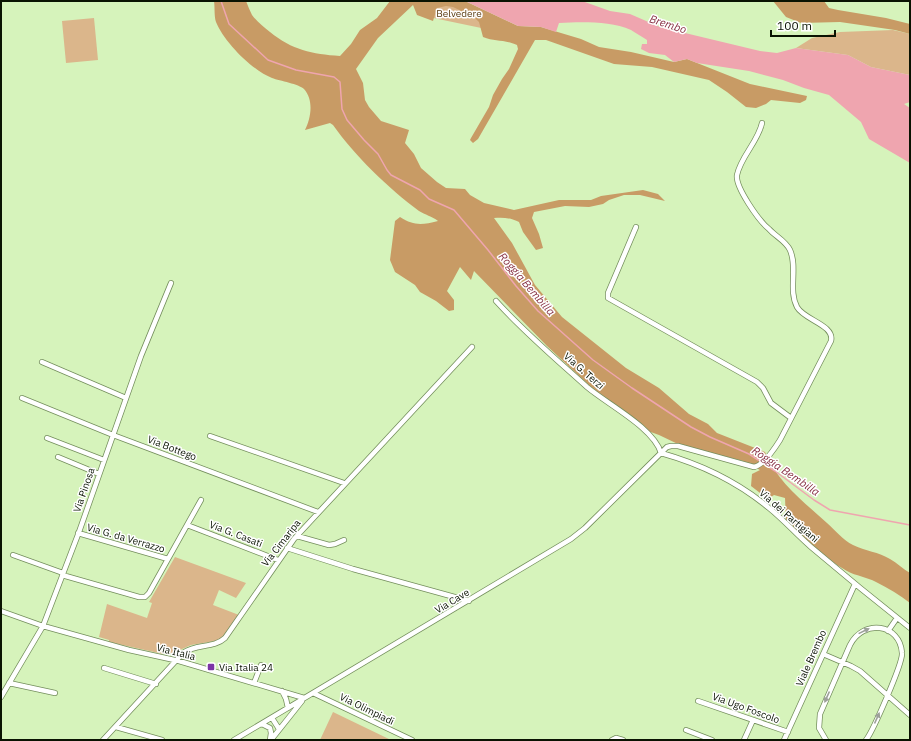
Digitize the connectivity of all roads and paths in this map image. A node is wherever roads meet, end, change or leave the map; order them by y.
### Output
1 (762, 123) dead end
2 (636, 227) dead end
3 (171, 283) dead end
4 (496, 301) dead end
5 (472, 347) dead end
6 (42, 362) dead end
7 (22, 398) dead end
8 (126, 398) junction
9 (791, 418) junction
10 (113, 435) junction
11 (210, 436) dead end
12 (47, 438) dead end
13 (661, 453) junction
14 (58, 457) dead end
15 (104, 460) junction
16 (99, 474) junction
17 (344, 483) junction
18 (201, 500) dead end
19 (318, 512) junction
20 (187, 525) junction
21 (78, 533) junction
22 (297, 536) junction
23 (344, 540) dead end
24 (287, 548) junction
25 (13, 555) dead end
26 (168, 559) junction
27 (278, 560) junction
28 (63, 574) junction
29 (855, 584) junction
30 (468, 601) junction
31 (1, 611) edge
32 (897, 618) junction
33 (43, 626) junction
34 (910, 628) edge
35 (888, 631) junction
36 (823, 654) junction
37 (177, 660) junction
38 (842, 662) junction
39 (261, 665) dead end
40 (104, 668) dead end
41 (9, 683) junction
42 (254, 683) junction
43 (156, 684) junction
44 (282, 692) junction
45 (313, 693) junction
46 (55, 694) dead end
47 (887, 695) junction
48 (1, 697) edge
49 (304, 699) junction
50 (698, 701) dead end
51 (288, 708) junction
52 (910, 715) edge
53 (272, 718) junction
54 (753, 720) junction
55 (262, 724) junction
56 (116, 726) junction
57 (279, 729) junction
58 (686, 730) dead end
59 (788, 732) junction
60 (614, 739) edge
61 (103, 740) edge
62 (162, 740) edge
63 (234, 740) edge
64 (271, 740) edge
65 (412, 740) edge
66 (623, 740) edge
67 (712, 740) edge
68 (744, 740) edge
69 (784, 740) edge
70 (826, 740) edge
71 (866, 740) edge

1 - 9 street
2 - 9 street
3 - 8 street, Via Pinosa
4 - 13 street, Via G. Terzi
5 - 17 street, Via Cimaripa
6 - 8 street
7 - 10 street, Via Bottego
8 - 10 street, Via Pinosa
9 - 13 street
10 - 15 street, Via Pinosa
10 - 19 street, Via Bottego
11 - 17 street
12 - 15 street
13 - 29 street, Via dei Partigiani
13 - 30 street, Via Cave
14 - 16 street
15 - 16 street, Via Pinosa
16 - 21 street, Via Pinosa
17 - 19 street, Via Cimaripa
18 - 20 street
19 - 22 street, Via Cimaripa
20 - 26 street
20 - 27 street, Via G. Casati
21 - 26 street, Via G. da Verrazzo
21 - 28 street, Via Pinosa
22 - 23 street
22 - 24 street, Via Cimaripa
24 - 27 street, Via Cimaripa
24 - 30 street
25 - 28 street
26 - 28 street
27 - 37 street, Via Cimaripa
28 - 33 street, Via Pinosa
29 - 32 street, Via dei Partigiani
29 - 36 street, Viale Brembo
30 - 45 street, Via Cave
31 - 33 street, Via Italia
32 - 34 street, Via dei Partigiani
32 - 35 street
33 - 37 street, Via Italia
33 - 41 street, Via Pinosa
38 -> 35 street
35 - 47 street
36 - 38 street
36 - 59 street, Viale Brembo
37 - 42 street, Via Italia
37 - 43 street, Via Cimaripa
38 - 47 street
38 -> 70 street
39 - 42 street
40 - 43 street
41 - 46 street
41 - 48 street, Via Pinosa
42 - 44 street, Via Italia
43 - 56 street, Via Cimaripa
44 - 49 street, Via Italia
44 - 51 street
45 - 49 street, Via Cave
45 - 65 street, Via Olimpiadi
47 - 52 street
71 -> 47 street
49 - 51 street, Via Cave
49 - 57 street
50 - 54 street, Via Ugo Foscolo
51 - 53 street, Via Cave
53 - 55 street, Via Cave
53 - 57 street
54 - 59 street, Via Ugo Foscolo
54 - 68 street
55 - 63 street, Via Cave
55 - 64 street
56 - 61 street, Via Cimaripa
56 - 62 street
57 - 64 street
58 - 67 street
59 - 69 street, Viale Brembo
60 - 66 street

